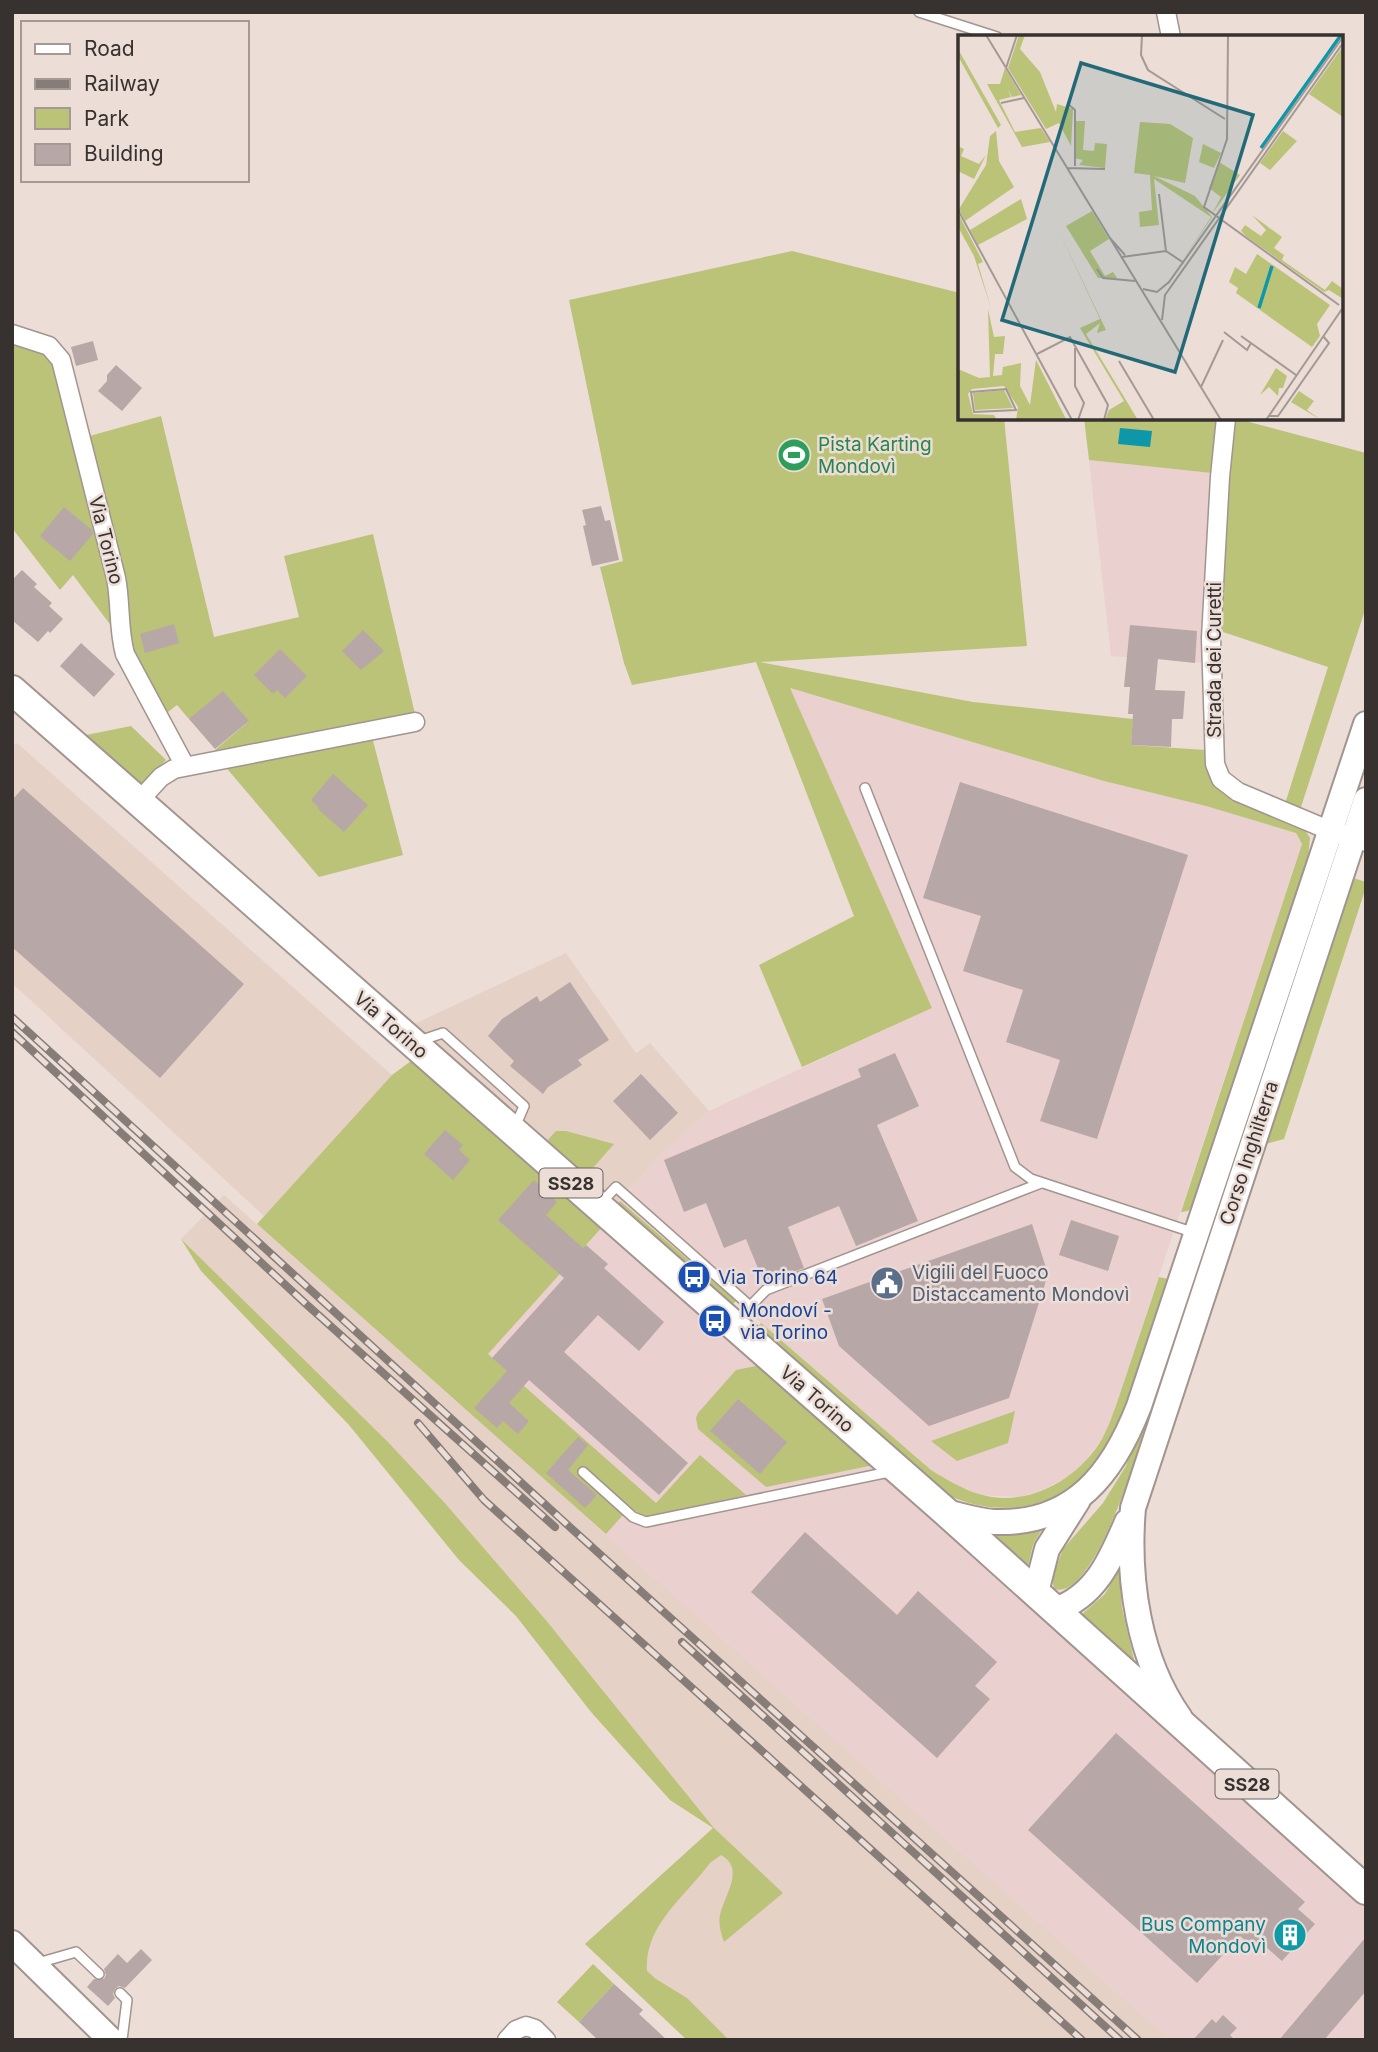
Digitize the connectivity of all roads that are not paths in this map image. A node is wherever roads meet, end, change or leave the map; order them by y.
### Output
1 (919, 12) edge
2 (1166, 12) edge
3 (991, 35) edge
4 (1171, 35) edge
5 (12, 334) edge
6 (1226, 420) edge
7 (12, 690) edge
8 (415, 722) dead end
9 (1366, 723) edge
10 (185, 766) junction
11 (865, 788) dead end
12 (1366, 800) edge
13 (138, 802) junction
14 (1350, 837) edge
15 (1041, 1183) junction
16 (1208, 1238) junction
17 (741, 1315) junction
18 (899, 1470) junction
19 (583, 1472) dead end
20 (1083, 1494) junction
21 (1133, 1508) junction
22 (946, 1512) junction
23 (1045, 1601) junction
24 (1191, 1733) junction
25 (1366, 1890) edge
26 (12, 1943) edge
27 (34, 1964) junction
28 (99, 1974) dead end
29 (120, 1993) dead end
30 (111, 2040) edge
31 (122, 2040) edge
32 (507, 2040) edge
33 (546, 2040) edge

1 - 3 lane
2 - 4 street
5 - 10 street, Via Torino
6 - 14 street, Strada dei Curetti
7 - 13 main road, Via Torino / SS28
8 - 10 street
9 - 14 street, Corso Inghilterra
10 - 13 street
11 - 15 lane, Corso Inghilterra
12 - 14 street, Corso Inghilterra
13 - 17 main road, Via Torino / SS28
14 - 16 street, Corso Inghilterra
15 - 16 lane, Corso Inghilterra
15 - 17 lane
16 - 20 street, Corso Inghilterra
16 - 21 street, Corso Inghilterra
17 - 18 main road, Via Torino / SS28
18 - 19 lane
18 - 22 main road, Via Torino / SS28
20 - 22 street, Corso Inghilterra
20 - 23 street, Corso Inghilterra
21 - 23 street, Corso Inghilterra
21 - 24 street, Corso Inghilterra
22 - 23 main road, Via Torino / SS28
23 - 24 main road, Via Torino / SS28
24 - 25 main road, Via Torino / SS28
26 - 27 street
27 - 28 lane
27 - 30 street
29 - 31 lane
32 - 33 street

